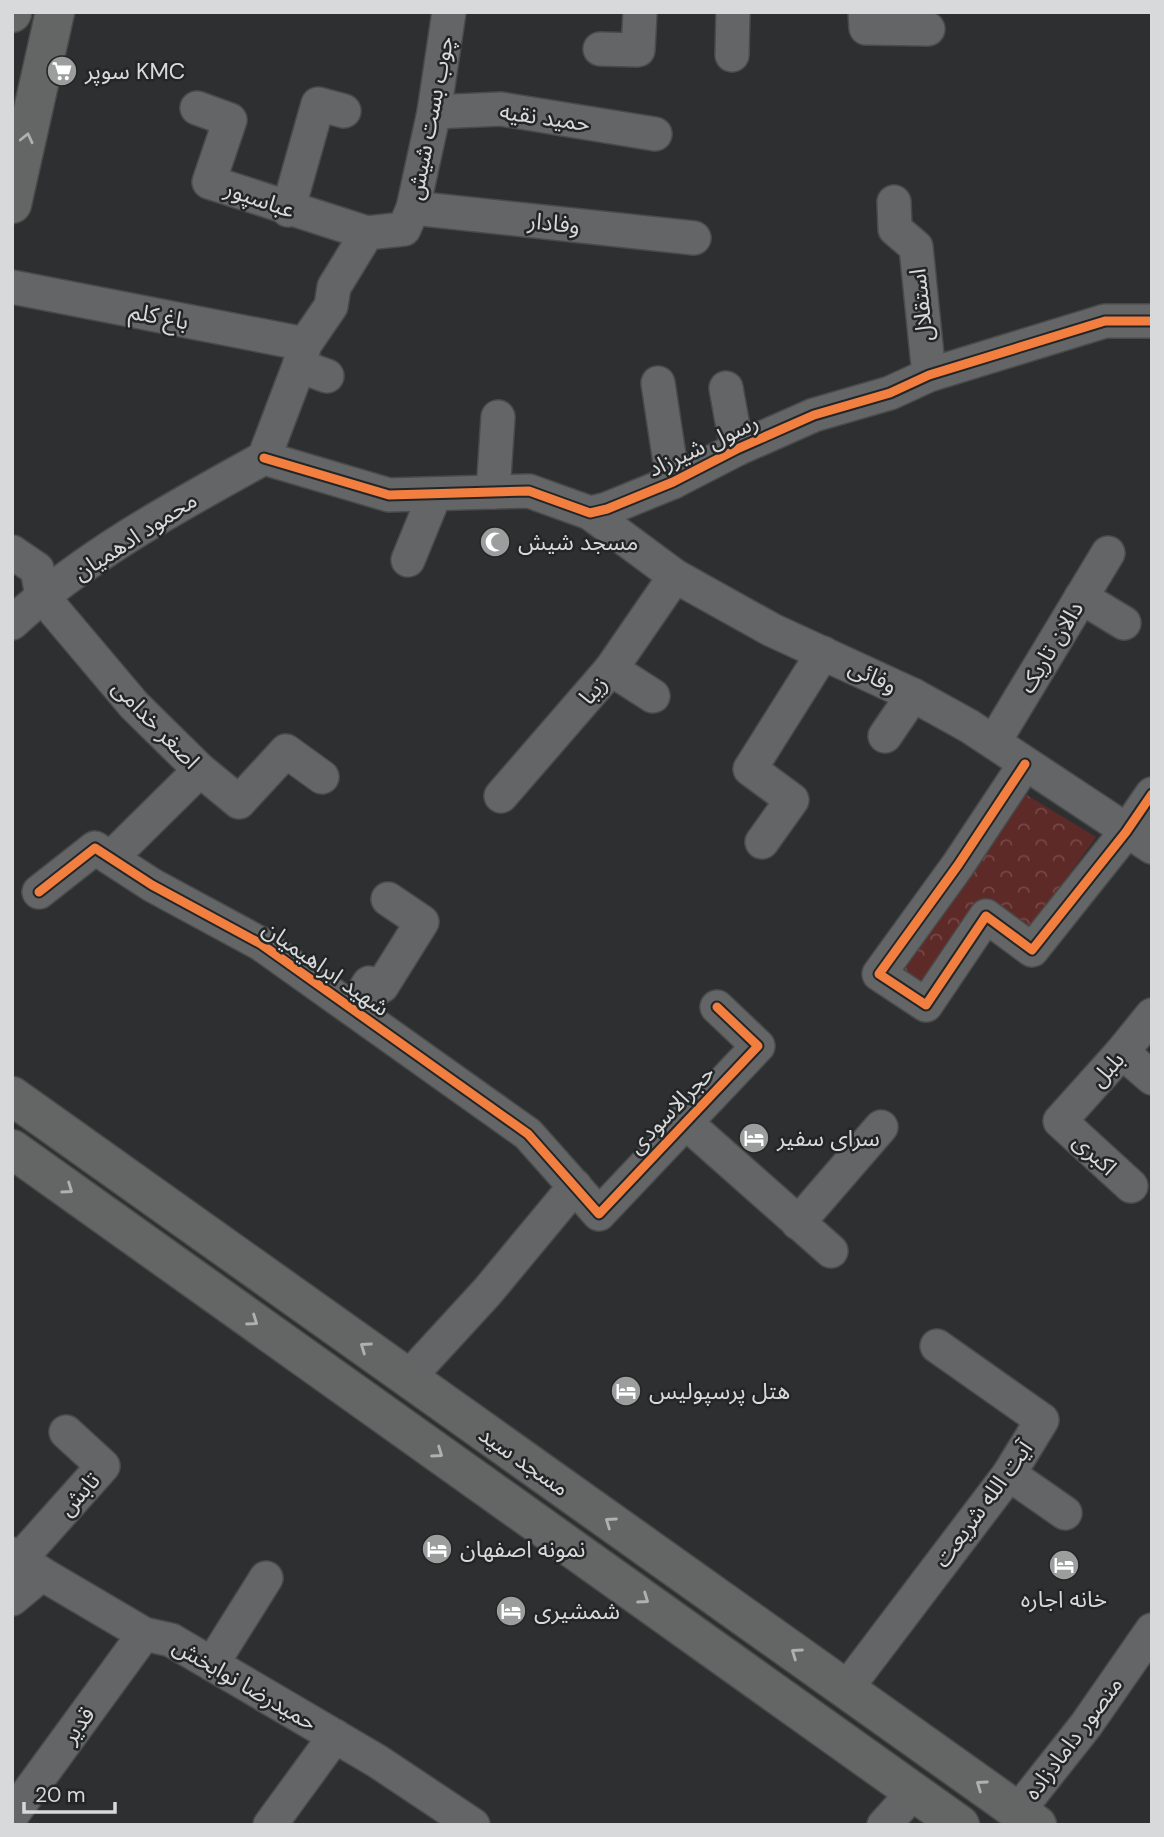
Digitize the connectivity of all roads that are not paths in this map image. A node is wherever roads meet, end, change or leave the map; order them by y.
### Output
1 (55, 12) edge
2 (449, 12) edge
3 (640, 12) edge
4 (733, 12) edge
5 (865, 12) edge
6 (928, 29) dead end
7 (600, 49) dead end
8 (733, 55) dead end
9 (197, 108) dead end
10 (344, 111) dead end
11 (434, 112) junction
12 (655, 134) dead end
13 (894, 202) dead end
14 (12, 204) edge
15 (413, 208) junction
16 (288, 209) junction
17 (367, 233) junction
18 (694, 238) dead end
19 (12, 287) edge
20 (1152, 321) edge
21 (311, 362) junction
22 (929, 376) junction
23 (658, 383) dead end
24 (726, 388) dead end
25 (498, 417) dead end
26 (737, 449) junction
27 (264, 458) junction
28 (673, 482) junction
29 (493, 492) junction
30 (435, 494) junction
31 (590, 513) junction
32 (12, 552) edge
33 (1108, 553) dead end
34 (408, 560) dead end
35 (675, 576) junction
36 (42, 596) junction
37 (1081, 597) junction
38 (12, 623) edge
39 (1125, 623) dead end
40 (823, 653) junction
41 (611, 669) junction
42 (913, 695) junction
43 (653, 696) dead end
44 (885, 736) dead end
45 (994, 742) junction
46 (1026, 764) junction
47 (200, 770) junction
48 (322, 777) dead end
49 (1152, 794) edge
50 (501, 796) dead end
51 (1139, 839) edge
52 (762, 842) dead end
53 (111, 858) junction
54 (39, 892) dead end
55 (388, 899) dead end
56 (717, 1007) dead end
57 (353, 1009) junction
58 (1152, 1015) edge
59 (1122, 1052) junction
60 (1152, 1078) edge
61 (12, 1096) edge
62 (684, 1121) junction
63 (1059, 1121) joint
64 (880, 1127) dead end
65 (12, 1149) edge
66 (575, 1186) junction
67 (1131, 1186) dead end
68 (798, 1223) junction
69 (831, 1251) dead end
70 (937, 1346) dead end
71 (408, 1378) junction
72 (66, 1432) dead end
73 (1009, 1474) junction
74 (1065, 1513) dead end
75 (25, 1563) edge
76 (266, 1578) dead end
77 (12, 1599) edge
78 (1152, 1630) edge
79 (144, 1634) junction
80 (212, 1664) junction
81 (846, 1689) junction
82 (335, 1736) junction
83 (914, 1792) junction
84 (12, 1815) edge
85 (1027, 1818) edge
86 (270, 1825) edge
87 (473, 1825) edge
88 (884, 1825) edge
89 (960, 1825) edge

14 -> 1 main road
2 - 11 street, چوب بست شیش
3 - 7 street
4 - 8 street
5 - 6 street
9 - 16 street, عباسپور
10 - 16 street
11 - 12 street, حمید نقیه
11 - 15 street, چوب بست شیش
13 - 22 street, استقلال
15 - 17 street, چوب بست شیش
15 - 18 street, وفادار
16 - 17 street, عباسپور
17 - 21 street
19 - 21 street, باغ کلم
20 - 22 street, رسول شیرزاد
21 - 27 street
22 - 26 street, رسول شیرزاد
23 - 28 street
24 - 26 street
25 - 29 street
26 - 28 street, رسول شیرزاد
27 - 30 street
27 - 36 street, محمود ادهمیان
28 - 31 street, رسول شیرزاد
29 - 30 street
29 - 31 street
30 - 34 street
31 - 35 street, وفائی
32 - 36 street, اصغر خدامی
33 - 37 street, دالان تاریک
35 - 40 street, وفائی
35 - 41 street, زیبا
36 - 38 street, محمود ادهمیان
36 - 47 street, اصغر خدامی
37 - 39 street
37 - 45 street, دالان تاریک
40 - 42 street, وفائی
40 - 52 street
41 - 43 street
41 - 50 street, زیبا
42 - 44 street
42 - 45 street, وفائی
45 - 46 street, وفائی
46 - 51 street, وفائی
46 - 51 street
47 - 48 street, اصغر خدامی
47 - 53 street
49 - 51 street
53 - 54 street
53 - 57 street, شهید ابراهیمیان
55 - 57 street
56 - 62 street, حجرالاسودی
57 - 66 street, شهید ابراهیمیان
58 - 59 street, بلبل
59 - 60 street
59 - 63 street, بلبل
71 -> 61 main road, مسجد سید
62 - 66 street, حجرالاسودی
62 - 68 street
63 - 67 street, اکبری
64 - 68 street
65 -> 83 main road, مسجد سید
66 - 71 street
68 - 69 street
70 - 73 street, آیت الله شریعت
81 -> 71 main road, مسجد سید
72 - 75 street, تابش
73 - 74 street
73 - 81 street, آیت الله شریعت
75 - 77 street
75 - 79 street, حمیدرضا نوابخش
76 - 80 street
78 - 85 street, منصور دامادزاده
79 - 80 street, حمیدرضا نوابخش
79 - 84 street, قدیر
80 - 82 street, حمیدرضا نوابخش
85 -> 81 main road, مسجد سید
82 - 86 street
82 - 87 street, حمیدرضا نوابخش
83 - 88 street
83 - 89 main road, مسجد سید

